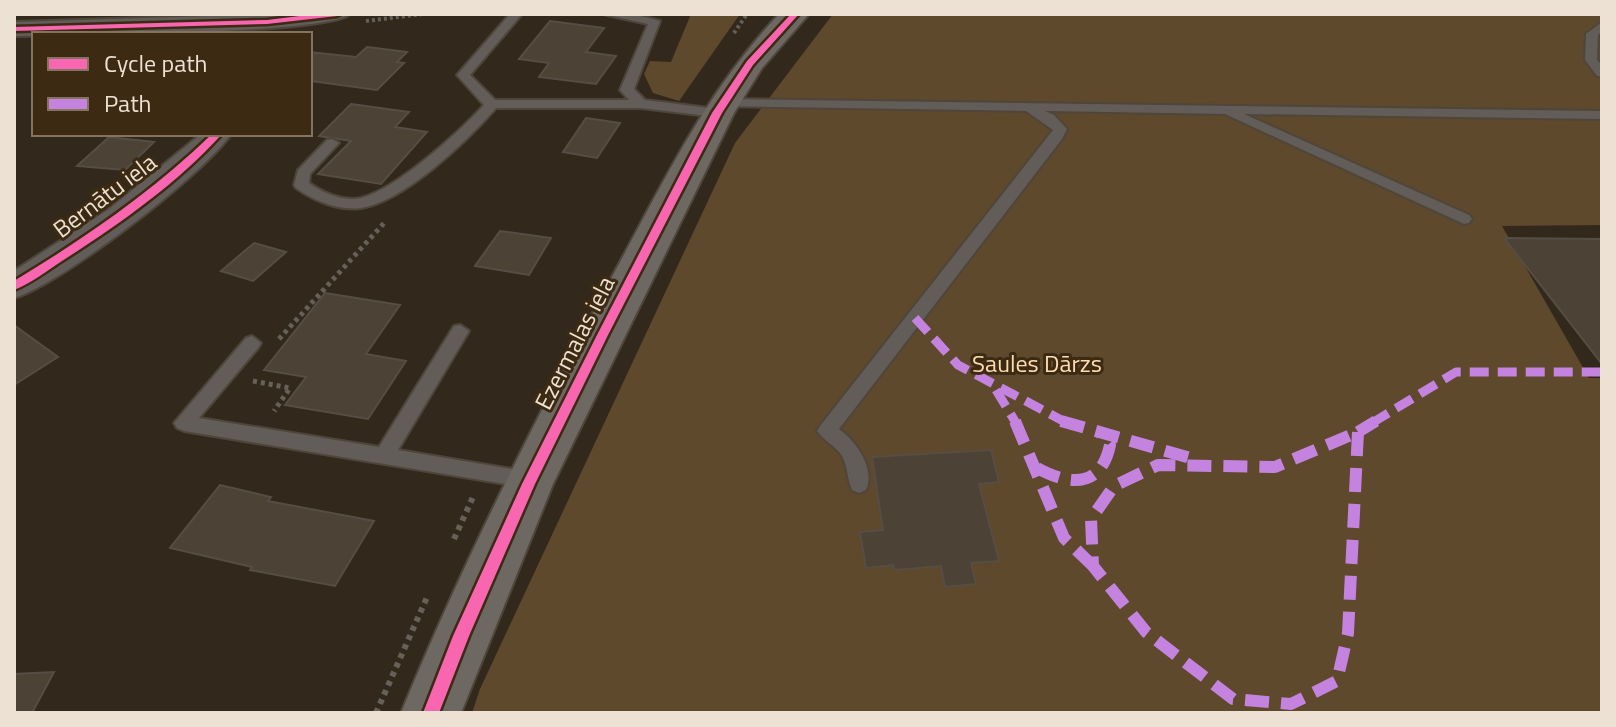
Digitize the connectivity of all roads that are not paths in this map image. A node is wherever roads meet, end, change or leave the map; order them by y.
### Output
1 (337, 14) edge
2 (516, 14) edge
3 (609, 14) edge
4 (795, 14) edge
5 (1602, 26) edge
6 (285, 27) edge
7 (14, 29) edge
8 (1602, 73) edge
9 (492, 104) junction
10 (641, 104) junction
11 (722, 108) junction
12 (1026, 108) junction
13 (1226, 111) junction
14 (1602, 115) edge
15 (215, 136) edge
16 (332, 143) dead end
17 (1464, 219) dead end
18 (14, 286) edge
19 (460, 331) dead end
20 (252, 343) dead end
21 (384, 456) junction
22 (530, 480) junction
23 (859, 484) dead end
24 (431, 713) edge

1 - 6 street
2 - 9 lane
3 - 10 lane
4 - 11 street, Ezermalas iela
5 - 8 lane
6 - 7 street
9 - 10 lane
9 - 16 lane
10 - 11 lane
11 - 12 lane
11 - 22 street, Ezermalas iela
12 - 13 lane
12 - 23 lane
13 - 14 lane
13 - 17 lane
15 - 18 street, Bernātu iela
19 - 21 lane
20 - 21 lane
21 - 22 lane
22 - 24 street, Ezermalas iela

